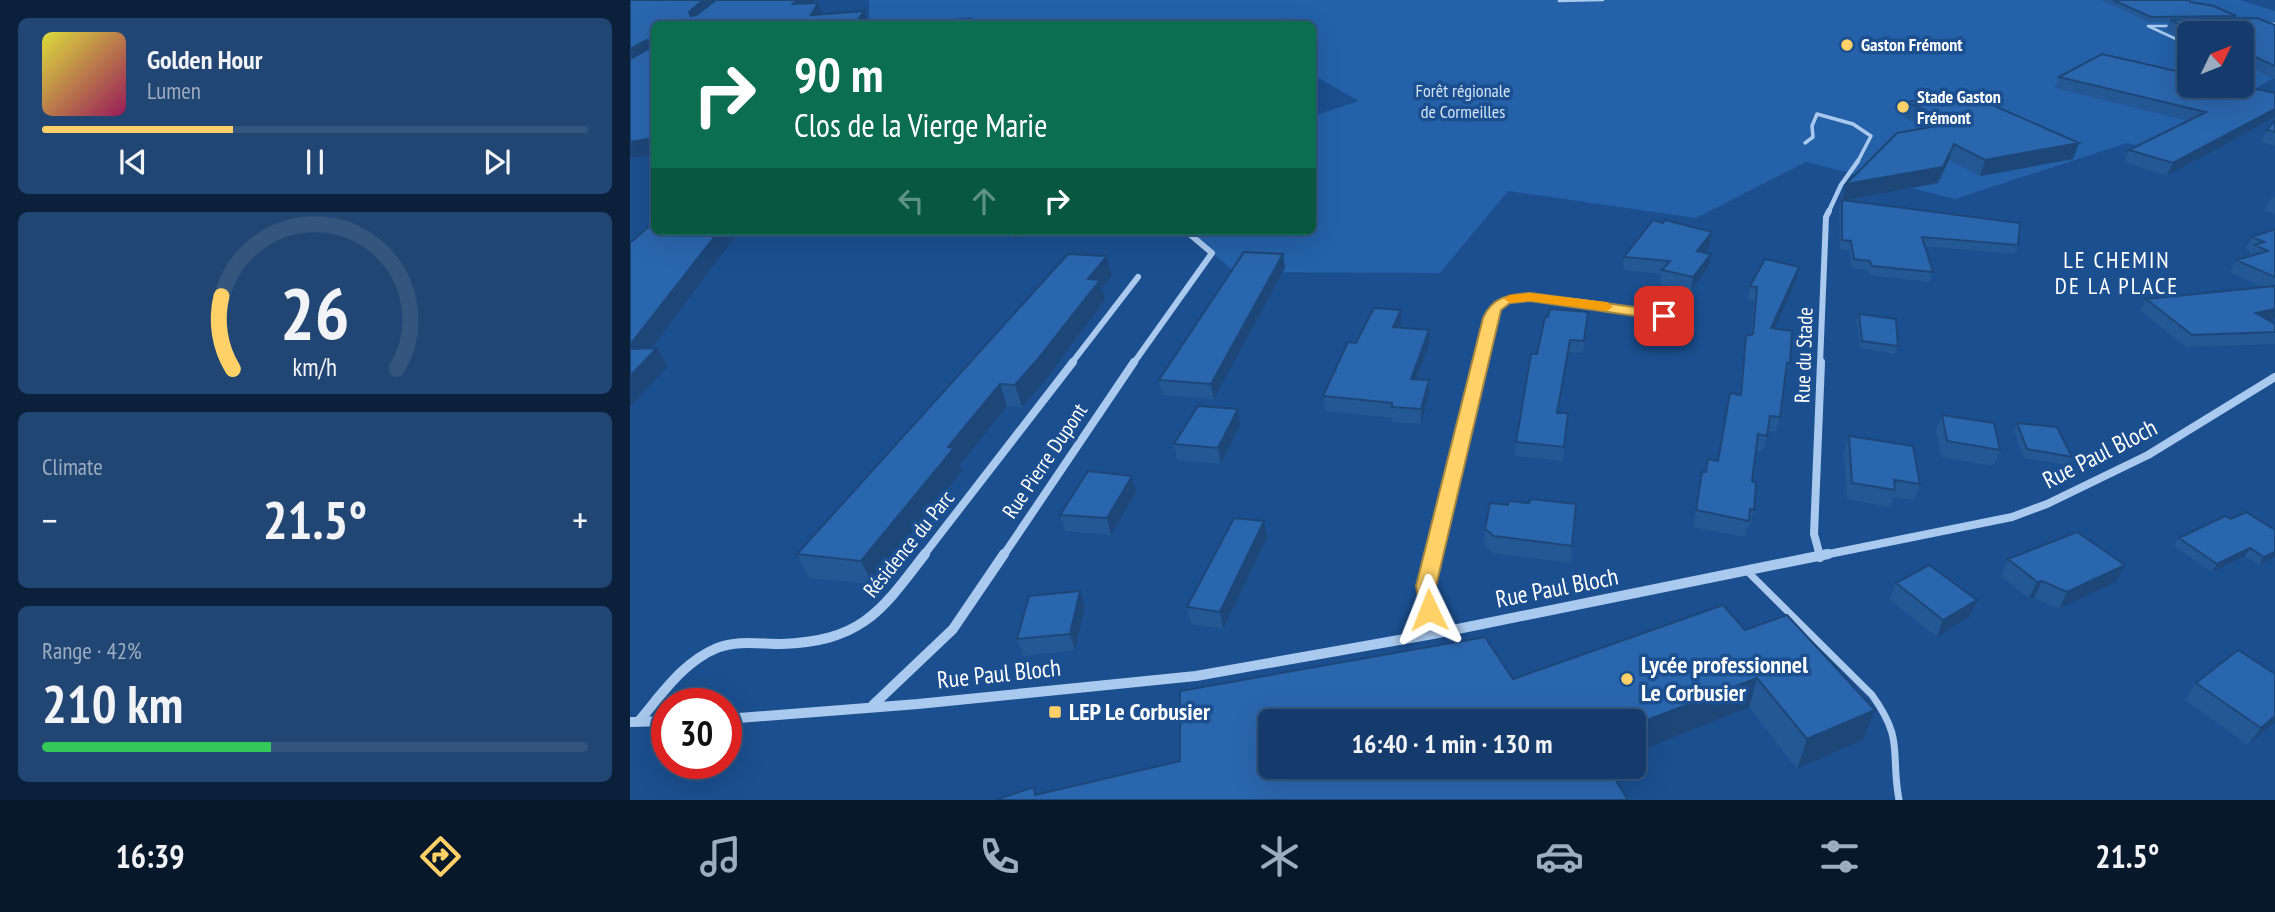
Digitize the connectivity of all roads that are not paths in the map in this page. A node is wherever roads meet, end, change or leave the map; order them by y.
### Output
1 (1603, 0) edge
2 (1559, 1) edge
3 (2275, 23) edge
4 (2262, 24) edge
5 (2174, 26) edge
6 (2177, 39) edge
7 (1805, 143) dead end
8 (1857, 161) joint
9 (1191, 235) edge
10 (1138, 277) dead end
11 (1685, 320) dead end
12 (2275, 377) edge
13 (1820, 557) junction
14 (1747, 571) junction
15 (1433, 634) junction
16 (873, 705) junction
17 (742, 717) edge
18 (634, 721) edge
19 (1899, 800) edge

1 - 2 lane
3 - 4 lane
5 - 6 lane
7 - 8 lane
8 - 13 street, Rue du Stade
9 - 16 street, Rue Pierre Dupont
10 - 18 street, Résidence du Parc
11 - 15 street
12 - 13 street, Rue Paul Bloch
13 - 14 street, Rue Paul Bloch
14 - 15 street, Rue Paul Bloch
14 - 19 lane
15 - 16 street, Rue Paul Bloch
16 - 17 street, Rue Paul Bloch

